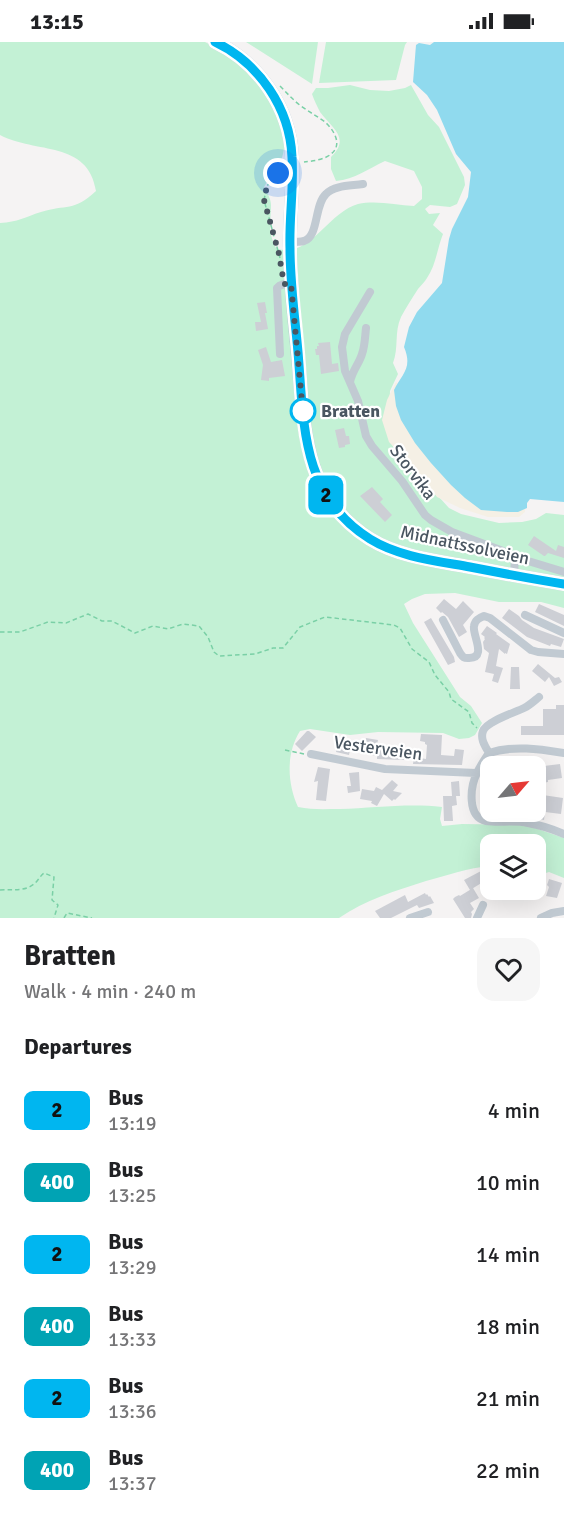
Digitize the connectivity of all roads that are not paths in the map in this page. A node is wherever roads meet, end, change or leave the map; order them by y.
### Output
1 (215, 42) edge
2 (363, 184) dead end
3 (290, 242) junction
4 (291, 284) junction
5 (370, 292) dead end
6 (366, 328) dead end
7 (280, 354) dead end
8 (350, 382) junction
9 (515, 558) junction
10 (564, 572) edge
11 (514, 575) junction
12 (564, 584) edge
13 (525, 615) dead end
14 (443, 620) dead end
15 (564, 633) edge
16 (564, 654) edge
17 (539, 697) dead end
18 (489, 753) junction
19 (564, 753) edge
20 (311, 754) road end
21 (476, 773) junction
22 (564, 834) edge
23 (483, 905) dead end
24 (564, 911) edge
25 (428, 912) dead end
26 (410, 918) edge
27 (477, 918) edge
28 (541, 918) edge

1 - 3 main road, Midnattssolveien
2 - 3 street
3 - 4 main road, Midnattssolveien
4 - 7 street
4 - 11 main road, Midnattssolveien
5 - 8 street, Storvika
6 - 8 street
8 - 9 street, Storvika
9 - 10 street, Storvika
9 - 11 street
11 - 12 main road, Midnattssolveien
13 - 15 street
14 - 16 street
17 - 18 street
18 - 19 street
18 - 21 street
20 - 21 street, Vesterveien
21 - 22 street
23 - 27 street
24 - 28 street
25 - 26 street

